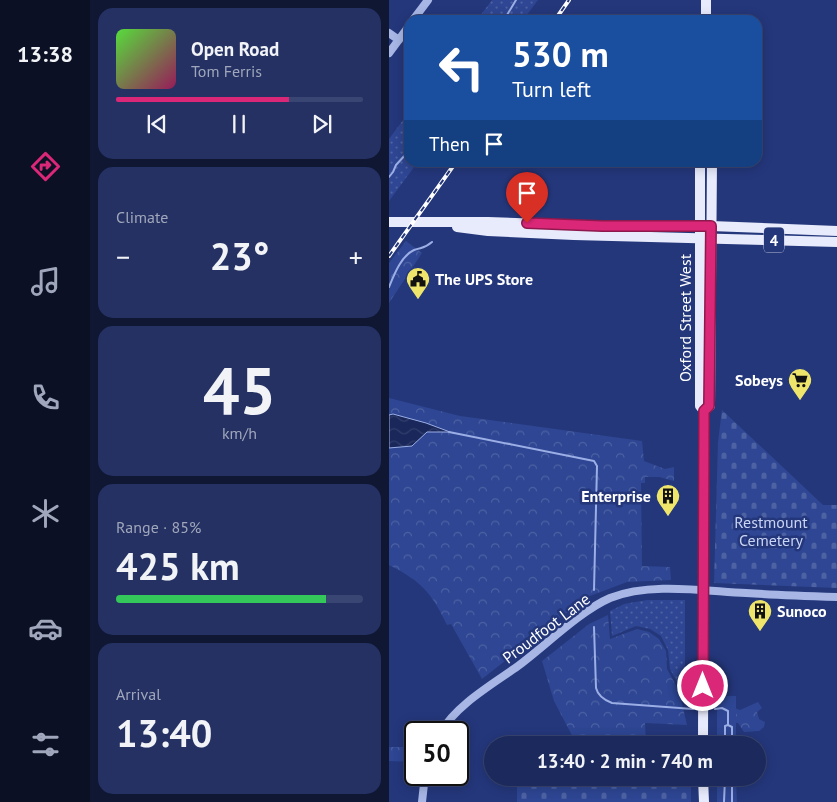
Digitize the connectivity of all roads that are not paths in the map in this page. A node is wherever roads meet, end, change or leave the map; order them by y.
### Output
1 (428, 0) edge
2 (706, 0) edge
3 (417, 15) edge
4 (706, 15) edge
5 (389, 33) edge
6 (404, 33) edge
7 (399, 40) junction
8 (389, 53) edge
9 (701, 167) edge
10 (712, 167) edge
11 (389, 222) edge
12 (424, 222) junction
13 (706, 226) junction
14 (837, 231) edge
15 (706, 238) junction
16 (837, 242) edge
17 (703, 591) junction
18 (837, 597) edge
19 (449, 721) edge
20 (703, 736) edge
21 (424, 786) edge
22 (703, 786) edge
23 (422, 802) edge
24 (703, 802) edge

1 - 3 street
2 - 4 main road
5 - 7 street
6 - 7 street
7 - 8 street
9 - 13 main road, Oxford Street West
10 - 13 main road, Oxford Street West
11 - 12 main road, 4
12 - 13 main road, 4
12 - 15 main road, 4
13 - 14 main road, 4
13 - 15 main road, Oxford Street West
15 - 16 main road, 4
15 - 17 main road, Oxford Street West
17 - 18 street, Proudfoot Lane
17 - 19 street, Proudfoot Lane
17 - 20 main road, Oxford Street West
21 - 23 street
22 - 24 main road

